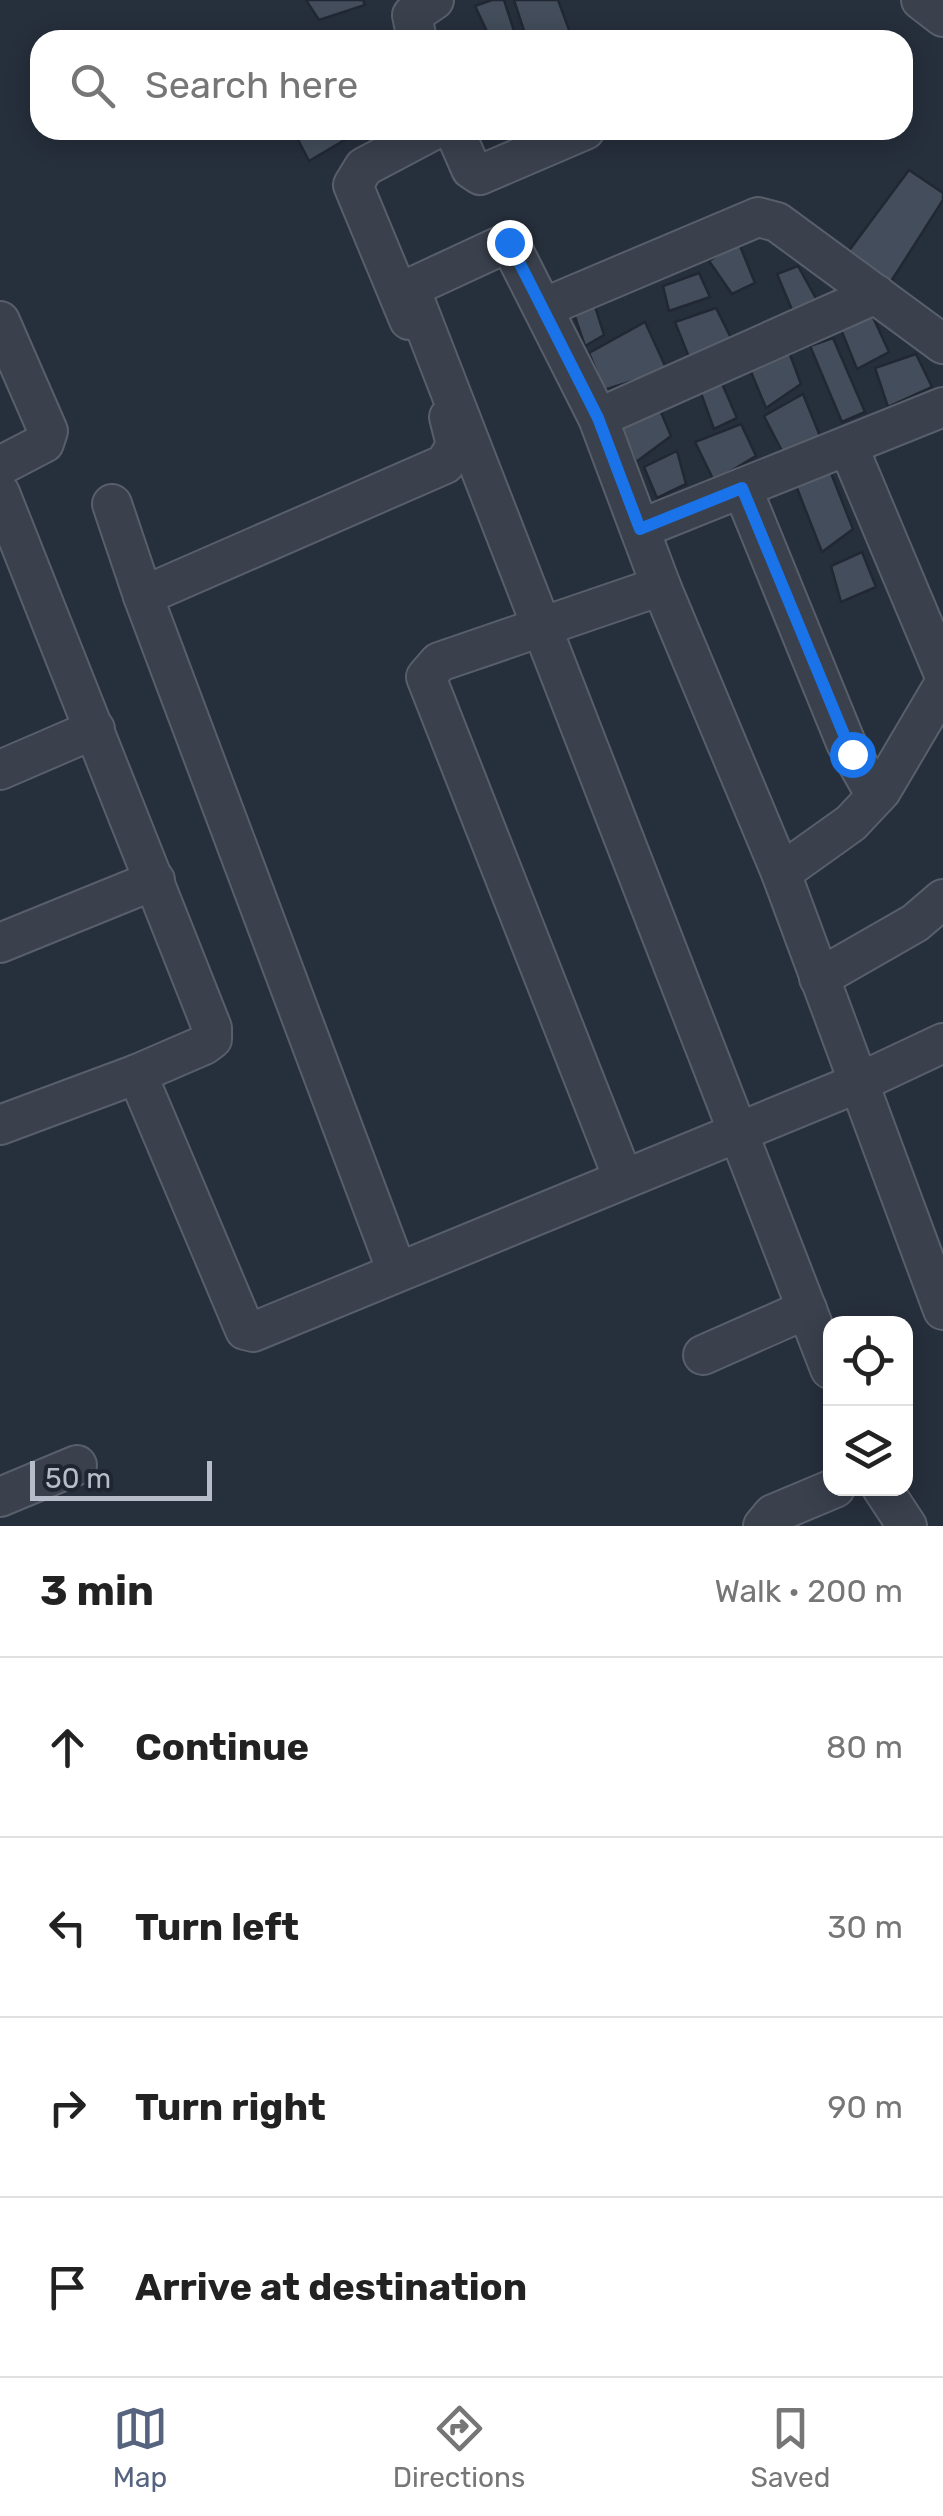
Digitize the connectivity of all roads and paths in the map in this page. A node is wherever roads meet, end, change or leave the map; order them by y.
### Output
1 (434, 0) edge
2 (921, 0) edge
3 (943, 16) edge
4 (415, 30) edge
5 (416, 140) edge
6 (458, 140) edge
7 (562, 140) edge
8 (876, 294) junction
9 (543, 308) junction
10 (0, 321) edge
11 (943, 344) edge
12 (943, 407) edge
13 (598, 418) junction
14 (848, 446) junction
15 (0, 466) edge
16 (742, 488) junction
17 (0, 493) edge
18 (112, 504) dead end
19 (640, 529) junction
20 (660, 586) junction
21 (143, 596) junction
22 (540, 628) junction
23 (943, 672) edge
24 (943, 686) edge
25 (94, 729) junction
26 (0, 770) edge
27 (876, 796) junction
28 (781, 874) junction
29 (156, 880) junction
30 (943, 900) edge
31 (0, 943) edge
32 (819, 978) junction
33 (943, 1043) edge
34 (137, 1074) junction
35 (858, 1082) junction
36 (0, 1125) edge
37 (740, 1131) junction
38 (622, 1178) junction
39 (396, 1269) junction
40 (807, 1309) junction
41 (943, 1310) edge
42 (823, 1351) edge
43 (703, 1355) dead end
44 (77, 1464) dead end
45 (823, 1493) edge
46 (887, 1496) edge
47 (0, 1497) edge
48 (763, 1526) edge
49 (906, 1526) edge

1 - 4 street
2 - 3 street
5 - 21 street
6 - 7 street
8 - 9 street
8 - 11 street
8 - 13 street
9 - 13 street
9 - 22 street
10 - 15 street
12 - 14 street
13 - 19 street
14 - 16 street
14 - 23 street
16 - 19 street
16 - 27 street
17 - 25 street
18 - 21 street
19 - 20 street
20 - 22 street
20 - 28 street
21 - 39 street
22 - 37 street
22 - 38 street
24 - 27 street
25 - 26 street
25 - 29 street
27 - 28 street
28 - 32 street
29 - 31 street
29 - 34 street
30 - 32 street
32 - 35 street
33 - 35 street
34 - 36 street
34 - 39 street
35 - 37 street
35 - 41 street
37 - 38 street
37 - 40 street
38 - 39 street
40 - 42 street
40 - 43 street
44 - 47 street
45 - 48 street
46 - 49 street

